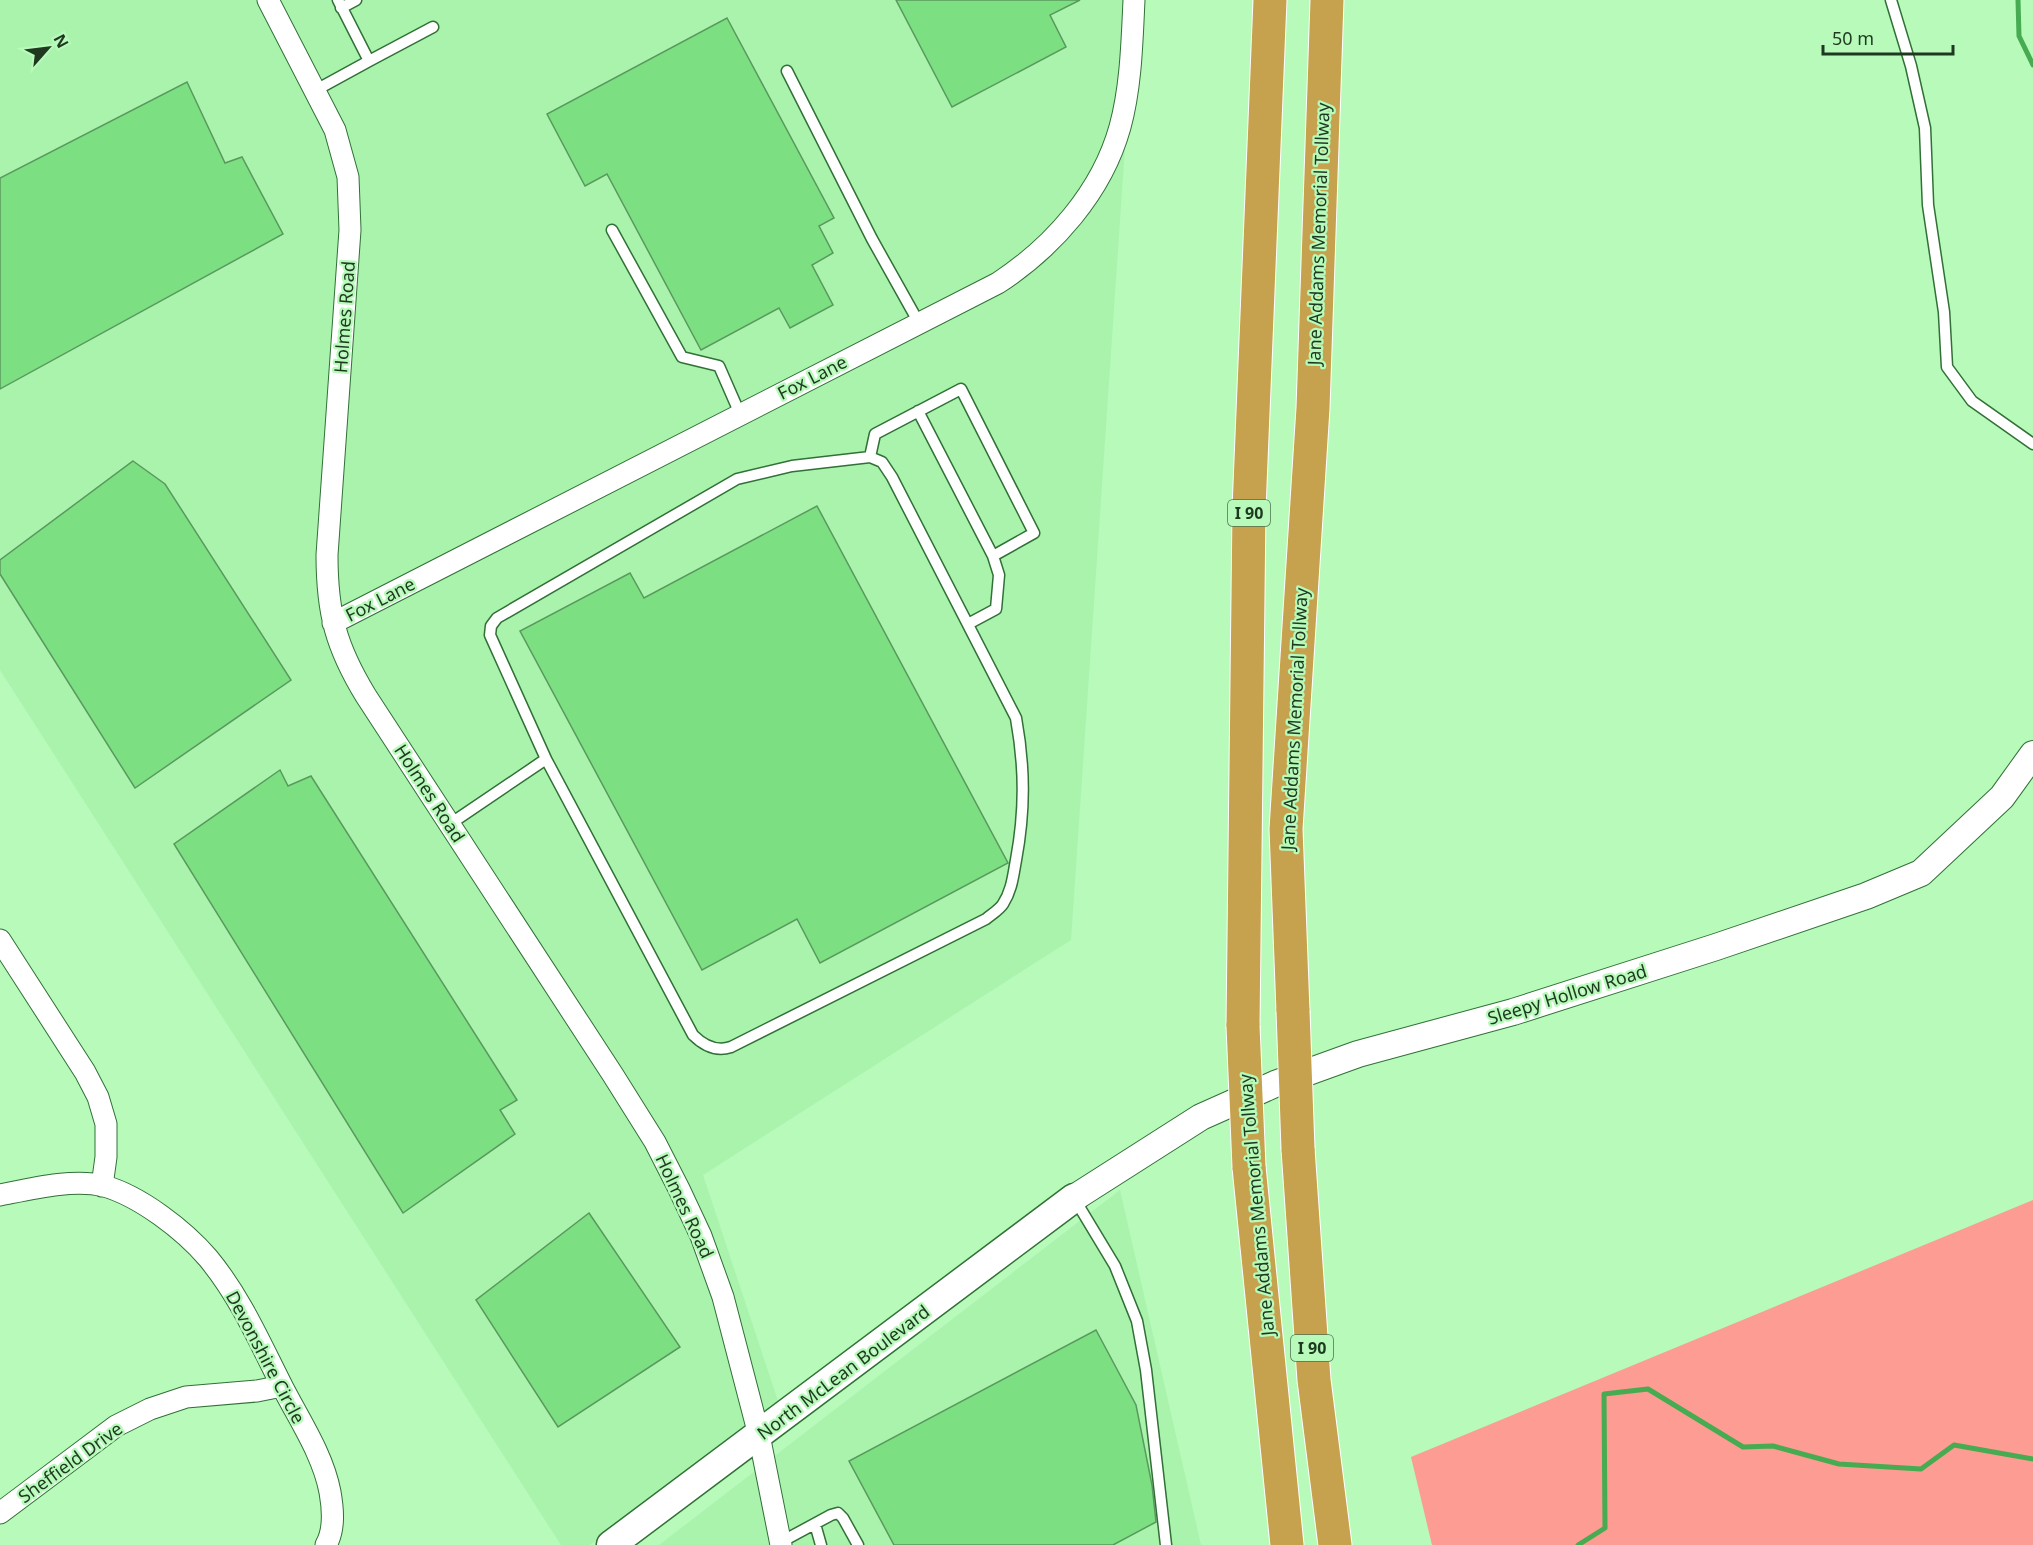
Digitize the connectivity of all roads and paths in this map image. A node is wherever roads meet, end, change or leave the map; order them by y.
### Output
1 (268, 0) edge
2 (356, 0) edge
3 (1134, 0) edge
4 (1270, 0) edge
5 (1327, 0) edge
6 (1892, 0) edge
7 (339, 4) edge
8 (433, 27) dead end
9 (369, 61) junction
10 (787, 71) dead end
11 (316, 90) junction
12 (612, 230) dead end
13 (919, 323) junction
14 (918, 411) junction
15 (740, 414) junction
16 (2033, 444) edge
17 (870, 457) junction
18 (993, 556) junction
19 (333, 623) junction
20 (968, 624) junction
21 (2033, 754) edge
22 (546, 759) junction
23 (450, 824) junction
24 (0, 940) edge
25 (102, 1186) junction
26 (0, 1195) edge
27 (1074, 1198) junction
28 (282, 1386) junction
29 (759, 1435) junction
30 (0, 1513) edge
31 (815, 1524) junction
32 (781, 1544) edge
33 (326, 1545) edge
34 (611, 1545) edge
35 (821, 1545) edge
36 (858, 1545) edge
37 (1166, 1545) edge
38 (1287, 1545) edge
39 (1335, 1545) edge

1 - 11 street, Holmes Road
2 - 7 lane
3 - 13 street, Fox Lane
4 - 38 highway, Jane Addams Memorial Tollway / I 90, bridge
5 - 39 highway, Jane Addams Memorial Tollway / I 90, bridge
6 - 16 lane
7 - 9 lane
8 - 9 lane
9 - 11 lane
10 - 13 lane
11 - 19 street, Holmes Road
12 - 15 lane
13 - 15 street, Fox Lane
14 - 17 lane
14 - 18 lane
14 - 18 lane
15 - 19 street, Fox Lane
17 - 20 lane
17 - 22 lane
18 - 20 lane
19 - 23 street, Holmes Road
20 - 22 lane
21 - 27 street, Sleepy Hollow Road
22 - 23 lane
23 - 29 street, Holmes Road
24 - 25 street
25 - 26 street, Devonshire Circle
25 - 28 street, Devonshire Circle
27 - 29 main road, North McLean Boulevard
27 - 37 lane
28 - 30 street, Sheffield Drive
28 - 33 street, Devonshire Circle
29 - 32 street, Holmes Road
29 - 34 main road, North McLean Boulevard
31 - 32 lane
31 - 35 lane
31 - 36 lane

